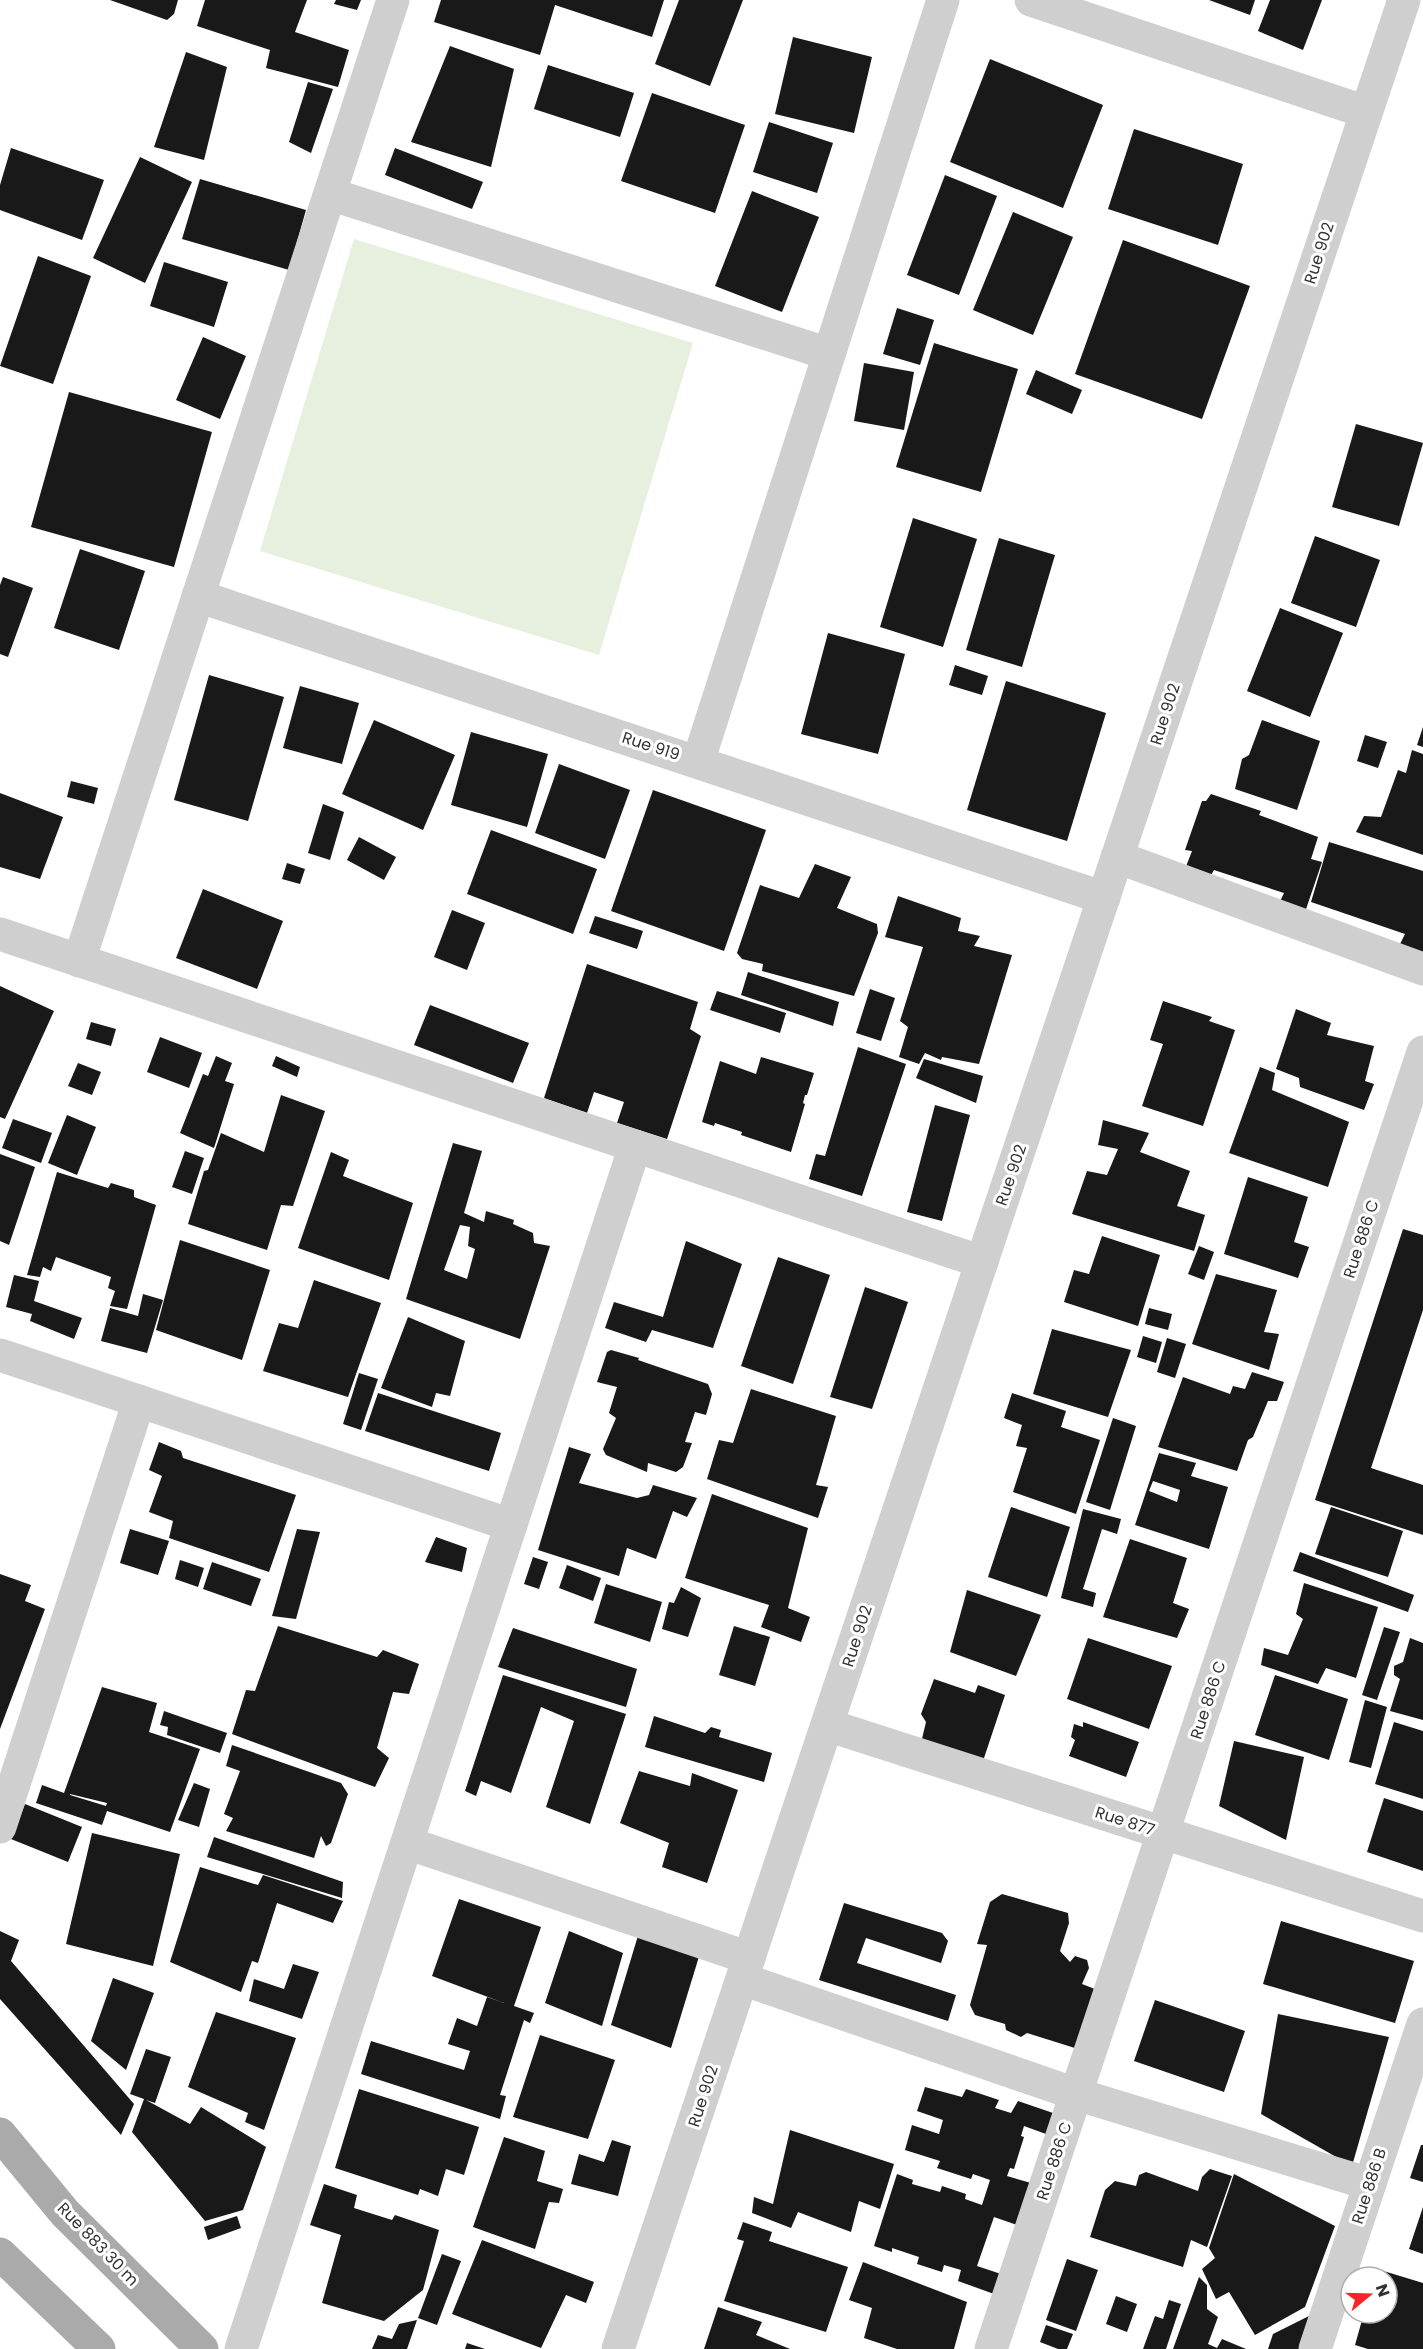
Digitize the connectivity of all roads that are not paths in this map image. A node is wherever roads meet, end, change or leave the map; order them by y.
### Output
1 (393, 0) edge
2 (943, 0) edge
3 (1031, 0) edge
4 (1404, 0) edge
5 (1366, 112) junction
6 (330, 194) junction
7 (829, 354) junction
8 (198, 596) junction
9 (698, 762) junction
10 (1117, 857) junction
11 (1104, 898) junction
12 (0, 934) edge
13 (79, 961) junction
14 (1423, 969) edge
15 (1423, 1052) edge
16 (634, 1146) junction
17 (982, 1262) junction
18 (0, 1354) edge
19 (139, 1401) junction
20 (511, 1525) junction
21 (827, 1725) junction
22 (0, 1827) edge
23 (1164, 1833) junction
24 (407, 1843) junction
25 (1423, 1916) edge
26 (745, 1968) junction
27 (1423, 2024) edge
28 (1076, 2094) junction
29 (0, 2134) edge
30 (1370, 2184) junction
31 (0, 2254) edge
32 (99, 2349) edge
33 (202, 2349) edge
34 (241, 2349) edge
35 (618, 2349) edge
36 (991, 2349) edge
37 (1315, 2349) edge

1 - 6 street
2 - 7 street
3 - 5 street
4 - 5 street, Rue 902
5 - 10 street, Rue 902
6 - 7 street
6 - 8 street
7 - 9 street
8 - 9 street, Rue 919
8 - 13 street
9 - 11 street, Rue 919
10 - 11 street, Rue 902
10 - 14 street
11 - 17 street, Rue 902
12 - 13 street
13 - 16 street
15 - 23 street, Rue 886 C
16 - 17 street
16 - 20 street
17 - 21 street, Rue 902
18 - 19 street
19 - 20 street
19 - 22 street
20 - 24 street
21 - 23 street, Rue 877
21 - 26 street, Rue 902
23 - 25 street, Rue 877
23 - 28 street, Rue 886 C
24 - 26 street
24 - 34 street
26 - 28 street
26 - 35 street, Rue 902
27 - 30 street, Rue 886 B
28 - 30 street
28 - 36 street, Rue 886 C
29 - 33 main road, Rue 883 30 m
30 - 37 street, Rue 886 B
31 - 32 main road

